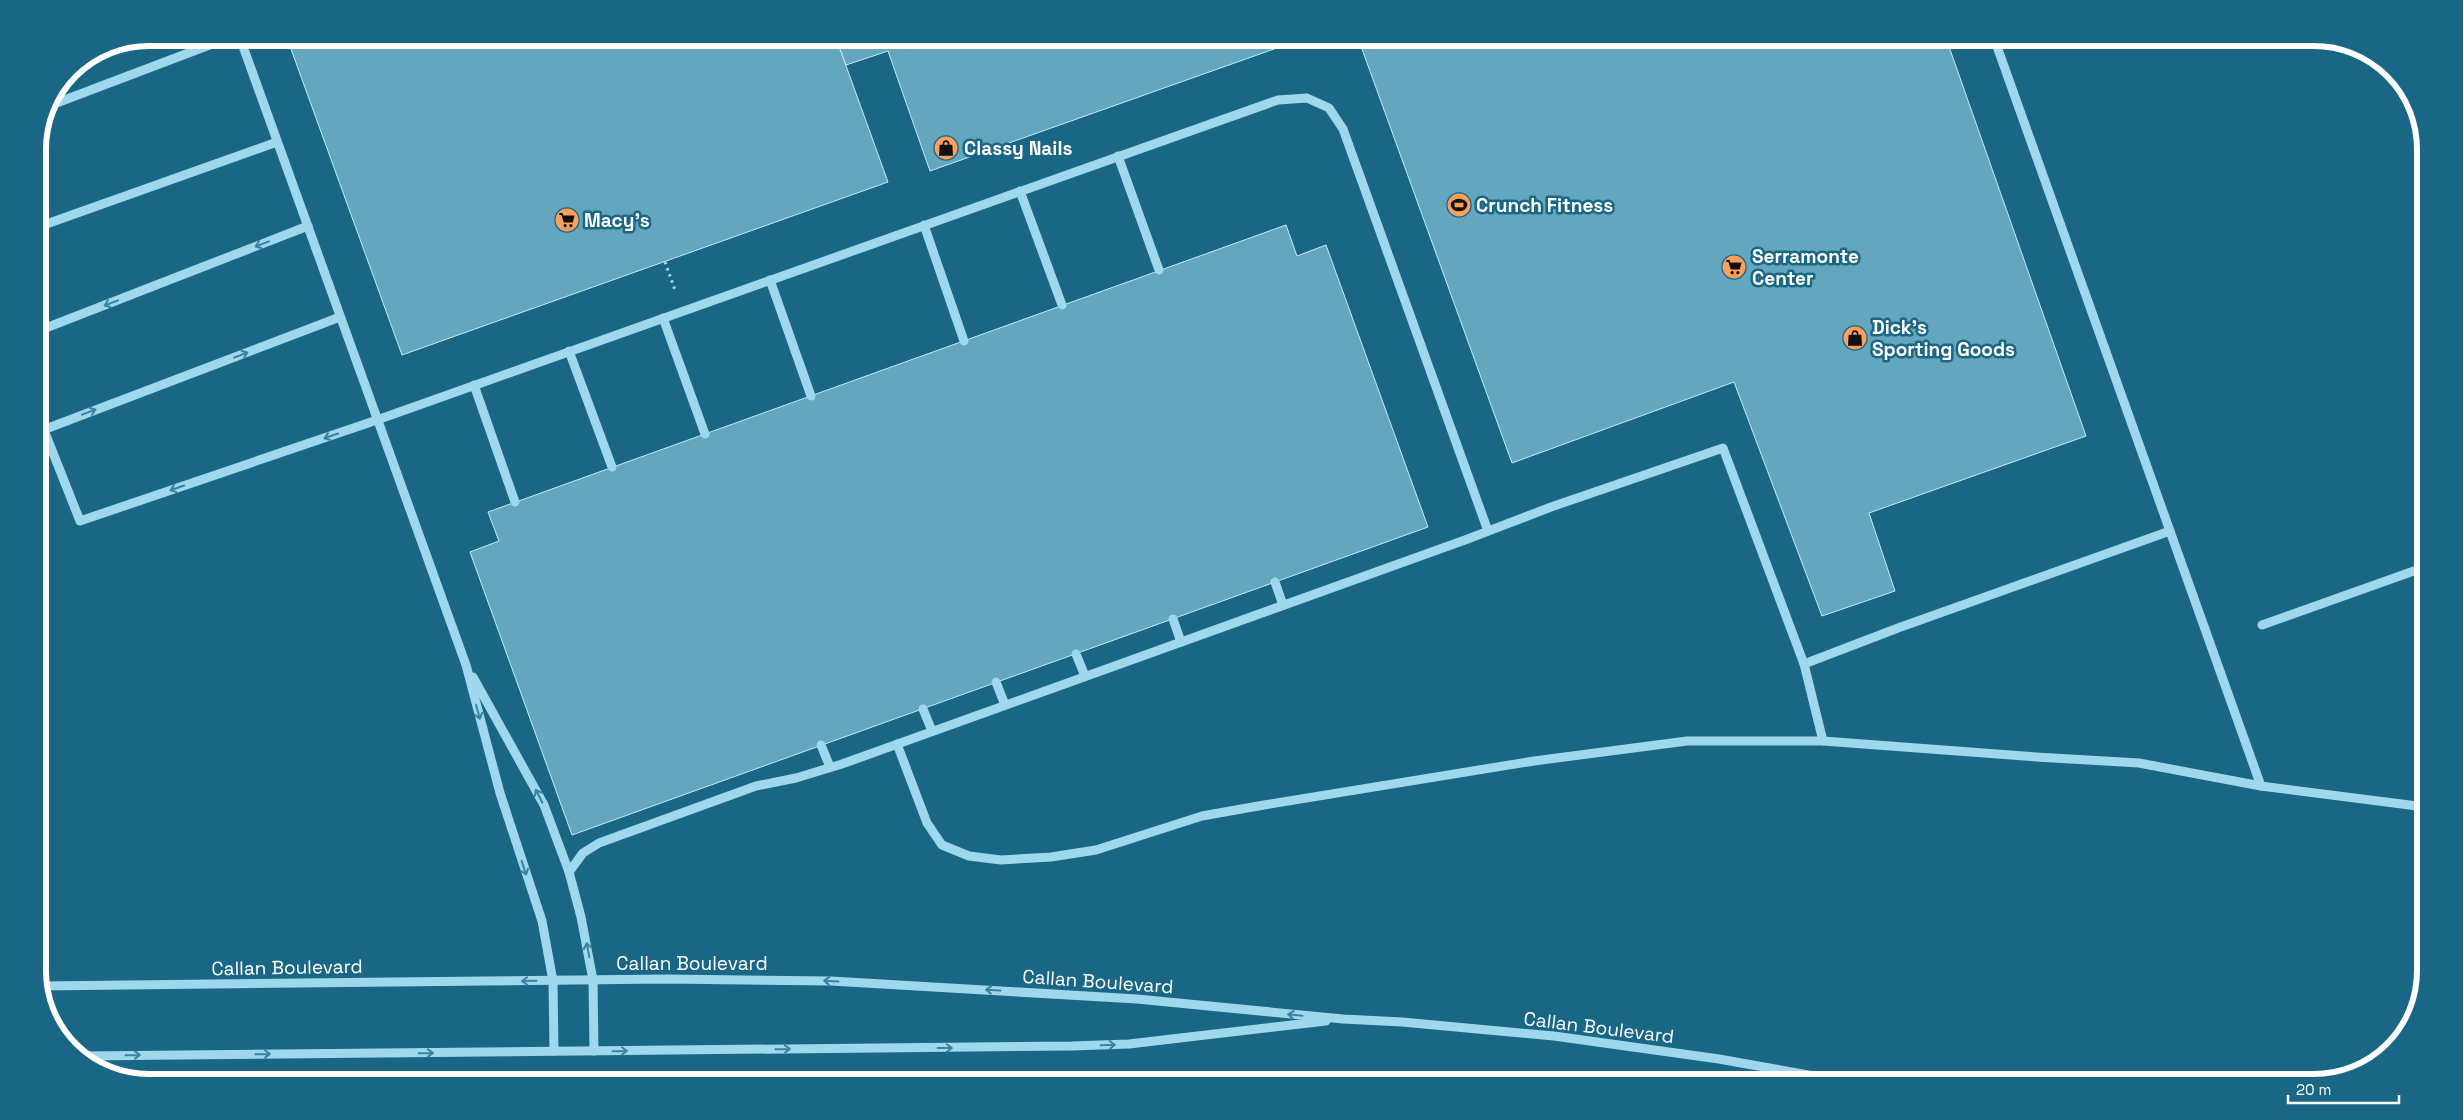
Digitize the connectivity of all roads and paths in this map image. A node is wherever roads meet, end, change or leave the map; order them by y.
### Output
1 (207, 46) edge
2 (243, 46) edge
3 (1997, 46) edge
4 (58, 103) edge
5 (277, 142) junction
6 (1118, 156) junction
7 (1020, 191) junction
8 (46, 224) edge
9 (924, 225) junction
10 (308, 226) junction
11 (1159, 270) dead end
12 (770, 280) junction
13 (1062, 305) dead end
14 (340, 317) junction
15 (663, 318) junction
16 (46, 328) edge
17 (964, 341) dead end
18 (569, 351) junction
19 (474, 385) junction
20 (811, 396) dead end
21 (378, 420) junction
22 (46, 429) edge
23 (705, 434) dead end
24 (46, 437) edge
25 (612, 467) dead end
26 (515, 502) dead end
27 (1488, 531) junction
28 (2170, 531) junction
29 (2417, 570) edge
30 (1275, 582) dead end
31 (1283, 605) junction
32 (1173, 619) dead end
33 (2262, 625) dead end
34 (1182, 642) junction
35 (1076, 654) dead end
36 (1804, 664) junction
37 (466, 665) junction
38 (1085, 676) junction
39 (996, 682) dead end
40 (1005, 705) junction
41 (923, 709) dead end
42 (932, 731) junction
43 (1823, 741) junction
44 (897, 744) junction
45 (822, 745) dead end
46 (830, 767) junction
47 (2261, 786) junction
48 (2417, 806) edge
49 (569, 872) junction
50 (593, 980) junction
51 (553, 981) junction
52 (47, 986) edge
53 (1343, 1019) junction
54 (594, 1051) junction
55 (554, 1052) junction
56 (91, 1056) edge
57 (1803, 1074) edge

1 - 4 street
2 - 5 street
3 - 28 street
5 - 8 street
5 - 10 street
6 - 7 street
6 - 11 street
6 - 27 street
7 - 9 street
7 - 13 street
9 - 12 street
9 - 17 street
10 - 14 street
10 -> 16 street
12 - 15 street
12 - 20 street
14 - 21 street
22 -> 14 street
15 - 18 street
15 - 23 street
18 - 19 street
18 - 25 street
19 - 21 street
19 - 26 street
21 -> 24 street
21 - 37 street
27 - 31 street
27 - 36 street
28 - 36 street
28 - 47 street
29 - 33 street
30 - 31 street
31 - 34 street
32 - 34 street
34 - 38 street
35 - 38 street
36 - 43 street
49 -> 37 street
37 -> 51 street
38 - 40 street
39 - 40 street
40 - 42 street
41 - 42 street
42 - 44 street
43 - 44 street
43 - 47 street
44 - 46 street
45 - 46 street
46 - 49 street
47 - 48 street
50 -> 49 street
50 - 51 street, Callan Boulevard
53 -> 50 street, Callan Boulevard
50 - 54 street
51 -> 52 street, Callan Boulevard
51 - 55 street
54 -> 53 street, Callan Boulevard
53 - 57 street, Callan Boulevard
54 - 55 street, Callan Boulevard
56 -> 55 street, Callan Boulevard

